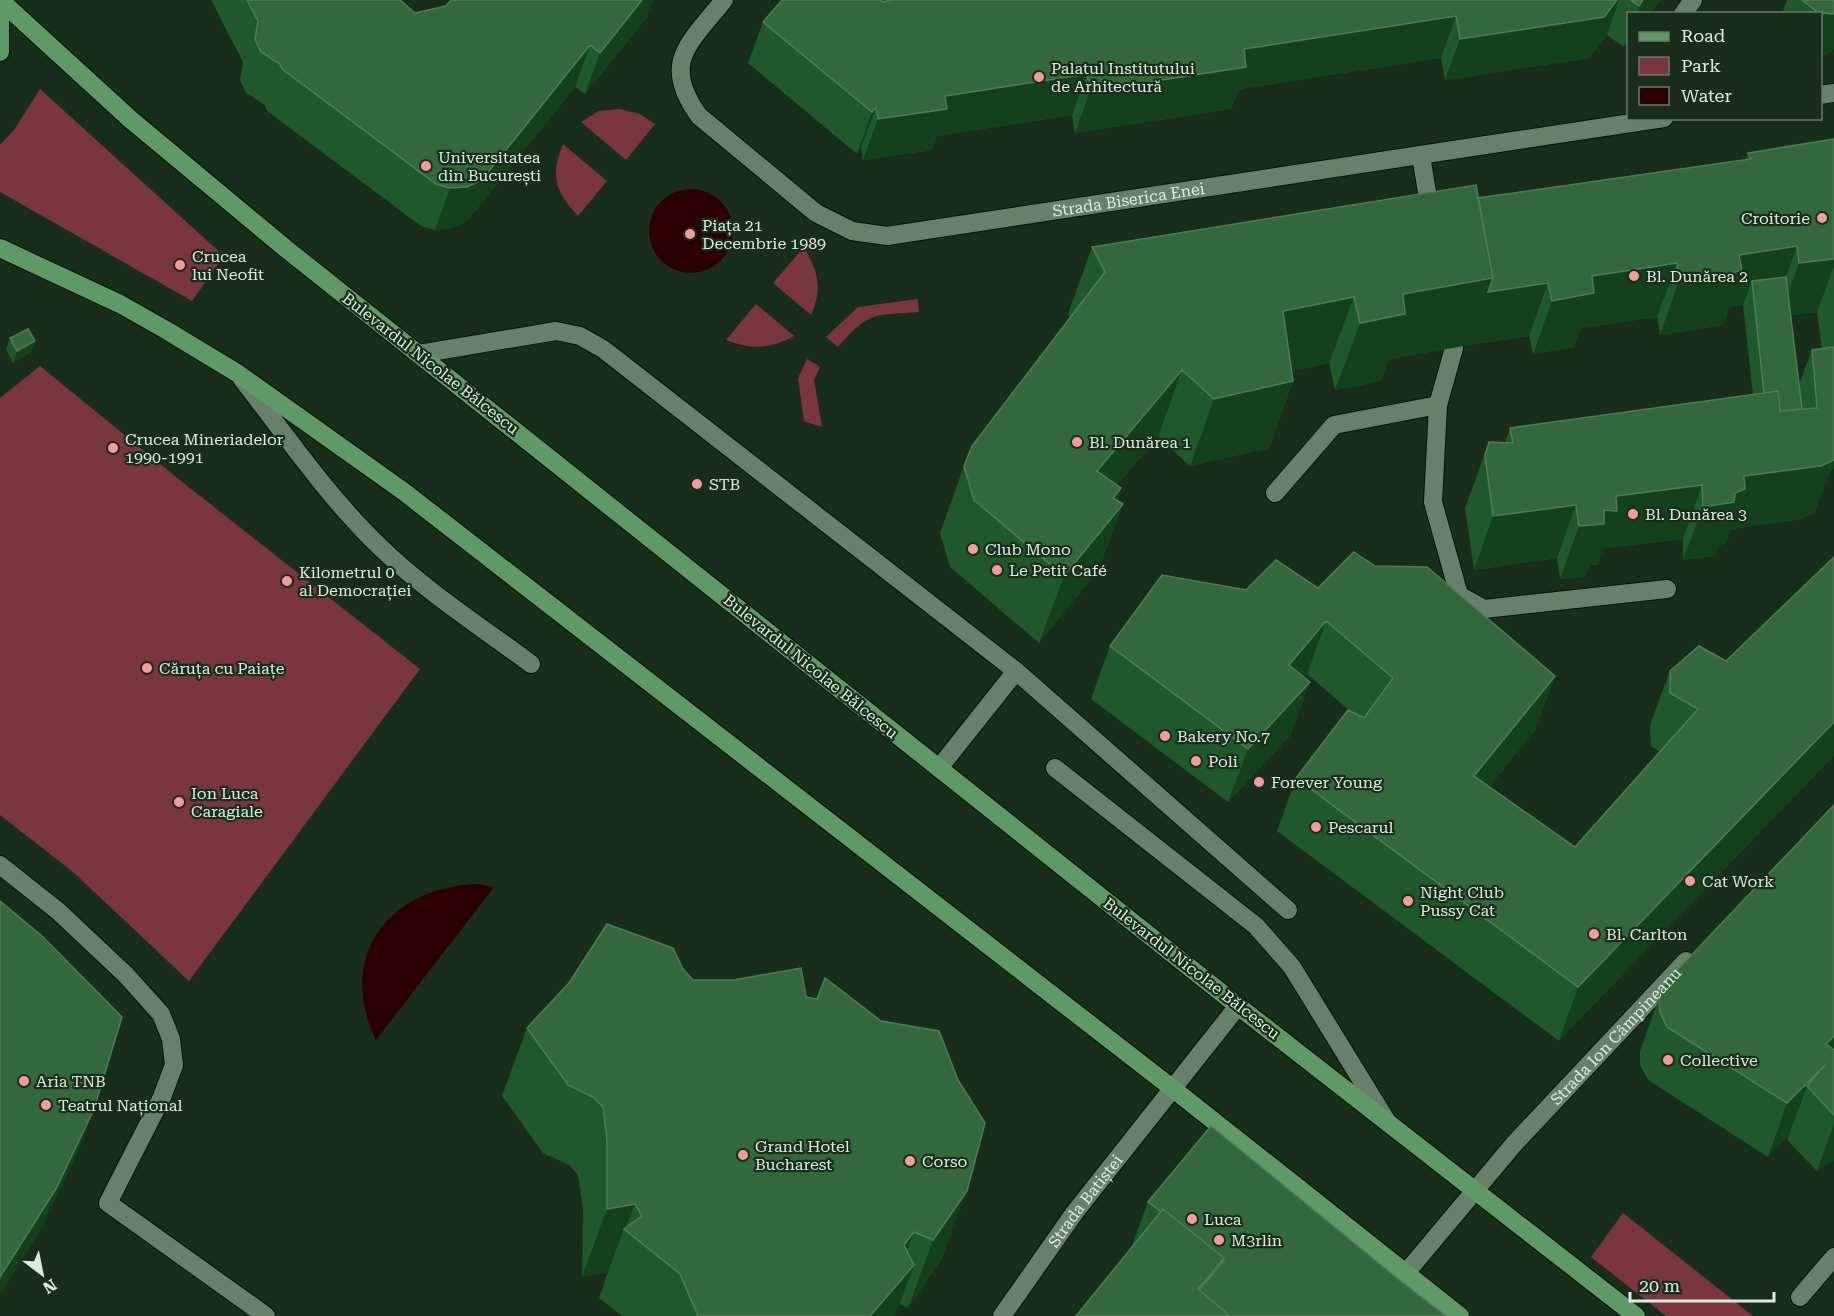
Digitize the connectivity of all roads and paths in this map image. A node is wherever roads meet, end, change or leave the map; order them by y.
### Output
1 (724, 0) edge
2 (0, 3) edge
3 (0, 52) edge
4 (1651, 120) edge
5 (1421, 156) junction
6 (1434, 233) edge
7 (0, 248) edge
8 (1454, 348) edge
9 (419, 354) junction
10 (237, 372) junction
11 (1438, 405) junction
12 (1275, 493) dead end
13 (1667, 589) dead end
14 (531, 664) dead end
15 (1016, 671) junction
16 (939, 768) junction
17 (1055, 768) dead end
18 (0, 865) edge
19 (1288, 910) dead end
20 (1702, 944) edge
21 (1239, 1006) junction
22 (1172, 1088) junction
23 (1388, 1122) junction
24 (1474, 1190) junction
25 (1834, 1257) edge
26 (1406, 1274) junction
27 (1800, 1298) dead end
28 (266, 1316) edge
29 (1002, 1316) edge
30 (1460, 1316) edge
31 (1636, 1316) edge

1 - 5 street, Strada Biserica Enei
2 - 3 main road
2 - 9 main road, Bulevardul Nicolae Bălcescu
4 - 5 street, Strada Biserica Enei
5 - 6 street
7 - 10 main road
8 - 11 street
9 - 15 street
9 - 16 main road, Bulevardul Nicolae Bălcescu
10 - 14 street
10 - 22 main road
11 - 12 street
11 - 13 street
15 - 16 street
15 - 19 street
16 - 21 main road, Bulevardul Nicolae Bălcescu
17 - 23 street
18 - 28 street
20 - 24 street, Strada Ion Câmpineanu
21 - 22 street, Strada Batiștei
21 - 23 main road, Bulevardul Nicolae Bălcescu
22 - 26 main road
22 - 29 street, Strada Batiștei
23 - 24 main road, Bulevardul Nicolae Bălcescu
24 - 26 street, Strada Ion Câmpineanu
24 - 31 main road, Bulevardul Nicolae Bălcescu
25 - 27 street
26 - 30 main road

